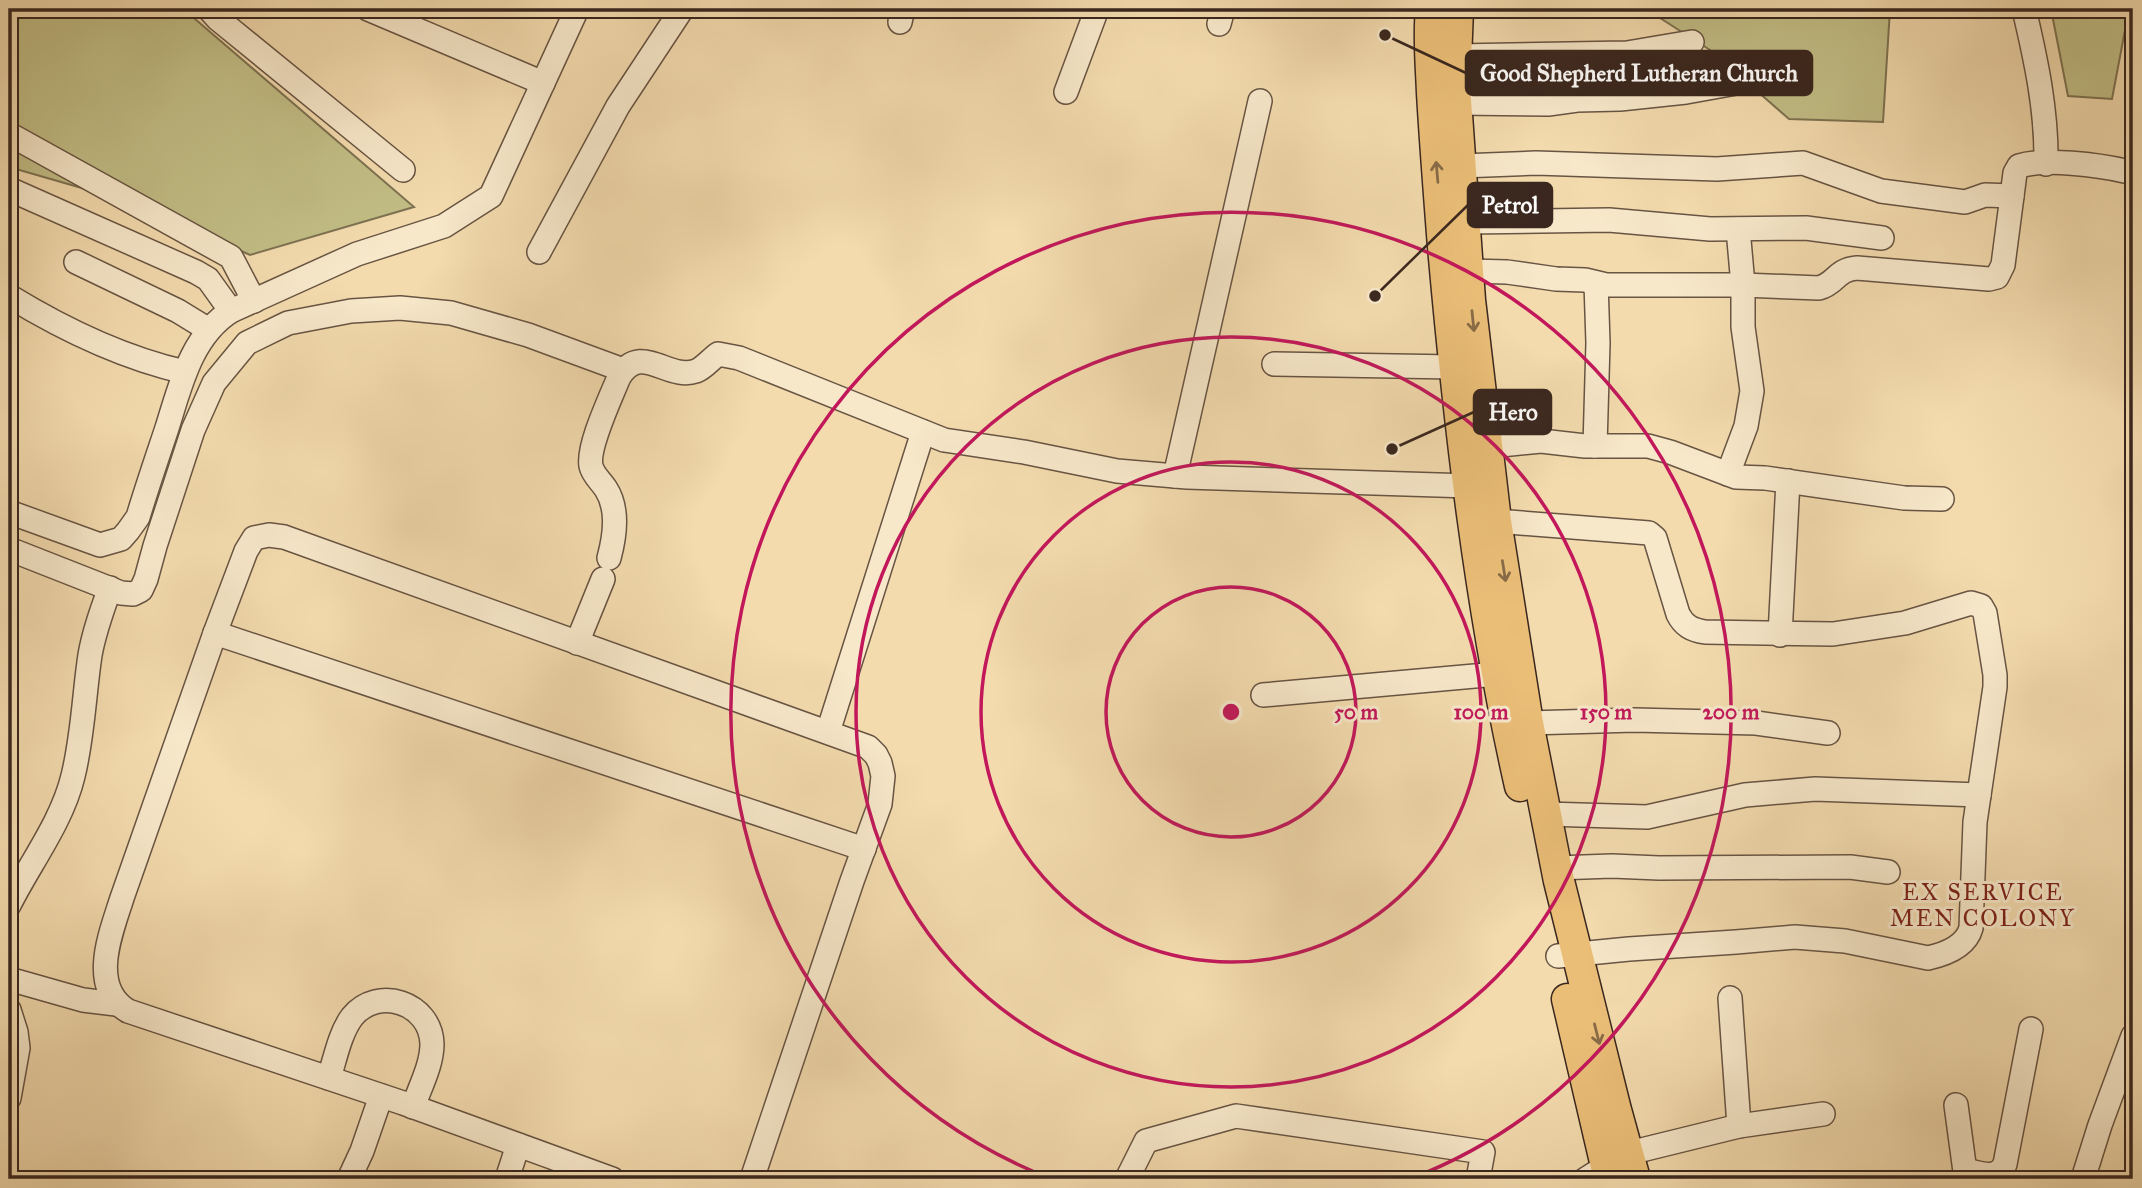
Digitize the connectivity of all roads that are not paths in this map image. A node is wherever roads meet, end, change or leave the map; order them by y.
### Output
1 (209, 9) edge
2 (368, 9) edge
3 (577, 9) edge
4 (682, 9) edge
5 (1097, 9) edge
6 (1431, 9) edge
7 (1458, 9) edge
8 (2024, 9) edge
9 (1692, 42) dead end
10 (1456, 56) junction
11 (542, 83) junction
12 (1736, 83) dead end
13 (1066, 92) dead end
14 (1260, 101) dead end
15 (1456, 103) junction
16 (9, 134) edge
17 (2046, 164) junction
18 (1461, 166) junction
19 (2133, 167) edge
20 (403, 170) dead end
21 (9, 189) edge
22 (2012, 196) junction
23 (1453, 224) junction
24 (1738, 229) junction
25 (1882, 238) dead end
26 (539, 252) dead end
27 (76, 262) dead end
28 (1469, 271) junction
29 (1596, 283) junction
30 (1743, 285) junction
31 (9, 296) edge
32 (254, 301) junction
33 (231, 311) junction
34 (209, 330) junction
35 (1274, 364) dead end
36 (1455, 367) junction
37 (623, 370) junction
38 (185, 372) junction
39 (923, 432) junction
40 (1595, 446) junction
41 (1476, 448) junction
42 (1728, 474) junction
43 (1175, 475) junction
44 (1788, 481) junction
45 (1469, 486) junction
46 (1942, 499) dead end
47 (9, 512) edge
48 (1496, 521) junction
49 (9, 549) edge
50 (110, 588) junction
51 (215, 633) junction
52 (1780, 635) junction
53 (577, 643) junction
54 (1497, 674) junction
55 (1263, 695) dead end
56 (1528, 723) junction
57 (828, 732) junction
58 (1828, 733) dead end
59 (1525, 761) junction
60 (1979, 795) junction
61 (1546, 814) junction
62 (864, 849) junction
63 (1556, 869) junction
64 (1888, 872) dead end
65 (9, 905) edge
66 (1567, 955) junction
67 (9, 979) edge
68 (1730, 998) dead end
69 (116, 1004) junction
70 (9, 1010) edge
71 (2031, 1029) dead end
72 (2133, 1036) edge
73 (329, 1078) junction
74 (381, 1096) junction
75 (9, 1098) edge
76 (1956, 1105) dead end
77 (413, 1107) junction
78 (1823, 1114) dead end
79 (1740, 1126) junction
80 (518, 1145) junction
81 (1613, 1170) edge
82 (582, 1174) edge
83 (1966, 1175) edge
84 (349, 1179) edge
85 (507, 1179) edge
86 (612, 1179) edge
87 (752, 1179) edge
88 (1127, 1179) edge
89 (1478, 1179) edge
90 (2083, 1179) edge

1 - 20 street
2 - 11 street
3 - 11 street
4 - 26 street
5 - 13 street
23 -> 6 main road
7 - 10 main road
8 - 17 street
9 - 10 street
10 - 15 main road
11 - 32 street
12 - 15 street
14 - 43 street
15 - 18 main road
16 - 32 street
17 - 19 street
17 - 22 street
18 - 22 street
18 - 23 main road
21 - 33 street
22 - 30 street
23 - 24 street
23 - 28 main road
23 - 36 main road
24 - 25 street
24 - 30 street
27 - 34 street
28 - 29 street
28 -> 41 main road
29 - 30 street
29 - 40 street
30 - 42 street
31 - 38 street
32 - 33 street
33 - 34 street
34 - 38 street
35 - 36 street
36 - 41 main road
37 - 39 street
37 - 50 street
37 - 53 street
38 - 47 street
39 - 43 street
39 - 57 street
40 - 41 street
40 - 42 street
41 - 45 main road
41 - 48 main road
42 - 44 street
43 - 45 street
44 - 46 street
44 - 52 street
45 - 54 main road
48 - 52 street
48 -> 56 main road
49 - 50 street
50 - 65 street
51 - 53 street
51 - 62 street
51 - 69 street
52 - 60 street
53 - 57 street
54 - 55 street
54 - 59 main road
56 - 58 street
56 - 59 main road
57 - 62 street
59 - 61 main road
59 - 66 main road
60 - 61 street
60 - 66 street
61 - 63 main road
62 - 87 street
63 - 64 street
63 - 66 main road
66 - 81 main road
67 - 69 street
68 - 79 street
69 - 73 street
70 - 75 street
71 - 83 street
72 - 90 street
73 - 74 street
73 - 77 street
74 - 77 street
74 - 84 street
76 - 83 street
77 - 80 street
78 - 79 street
79 - 81 street
80 - 82 street
80 - 85 street
82 - 86 street
88 - 89 street

